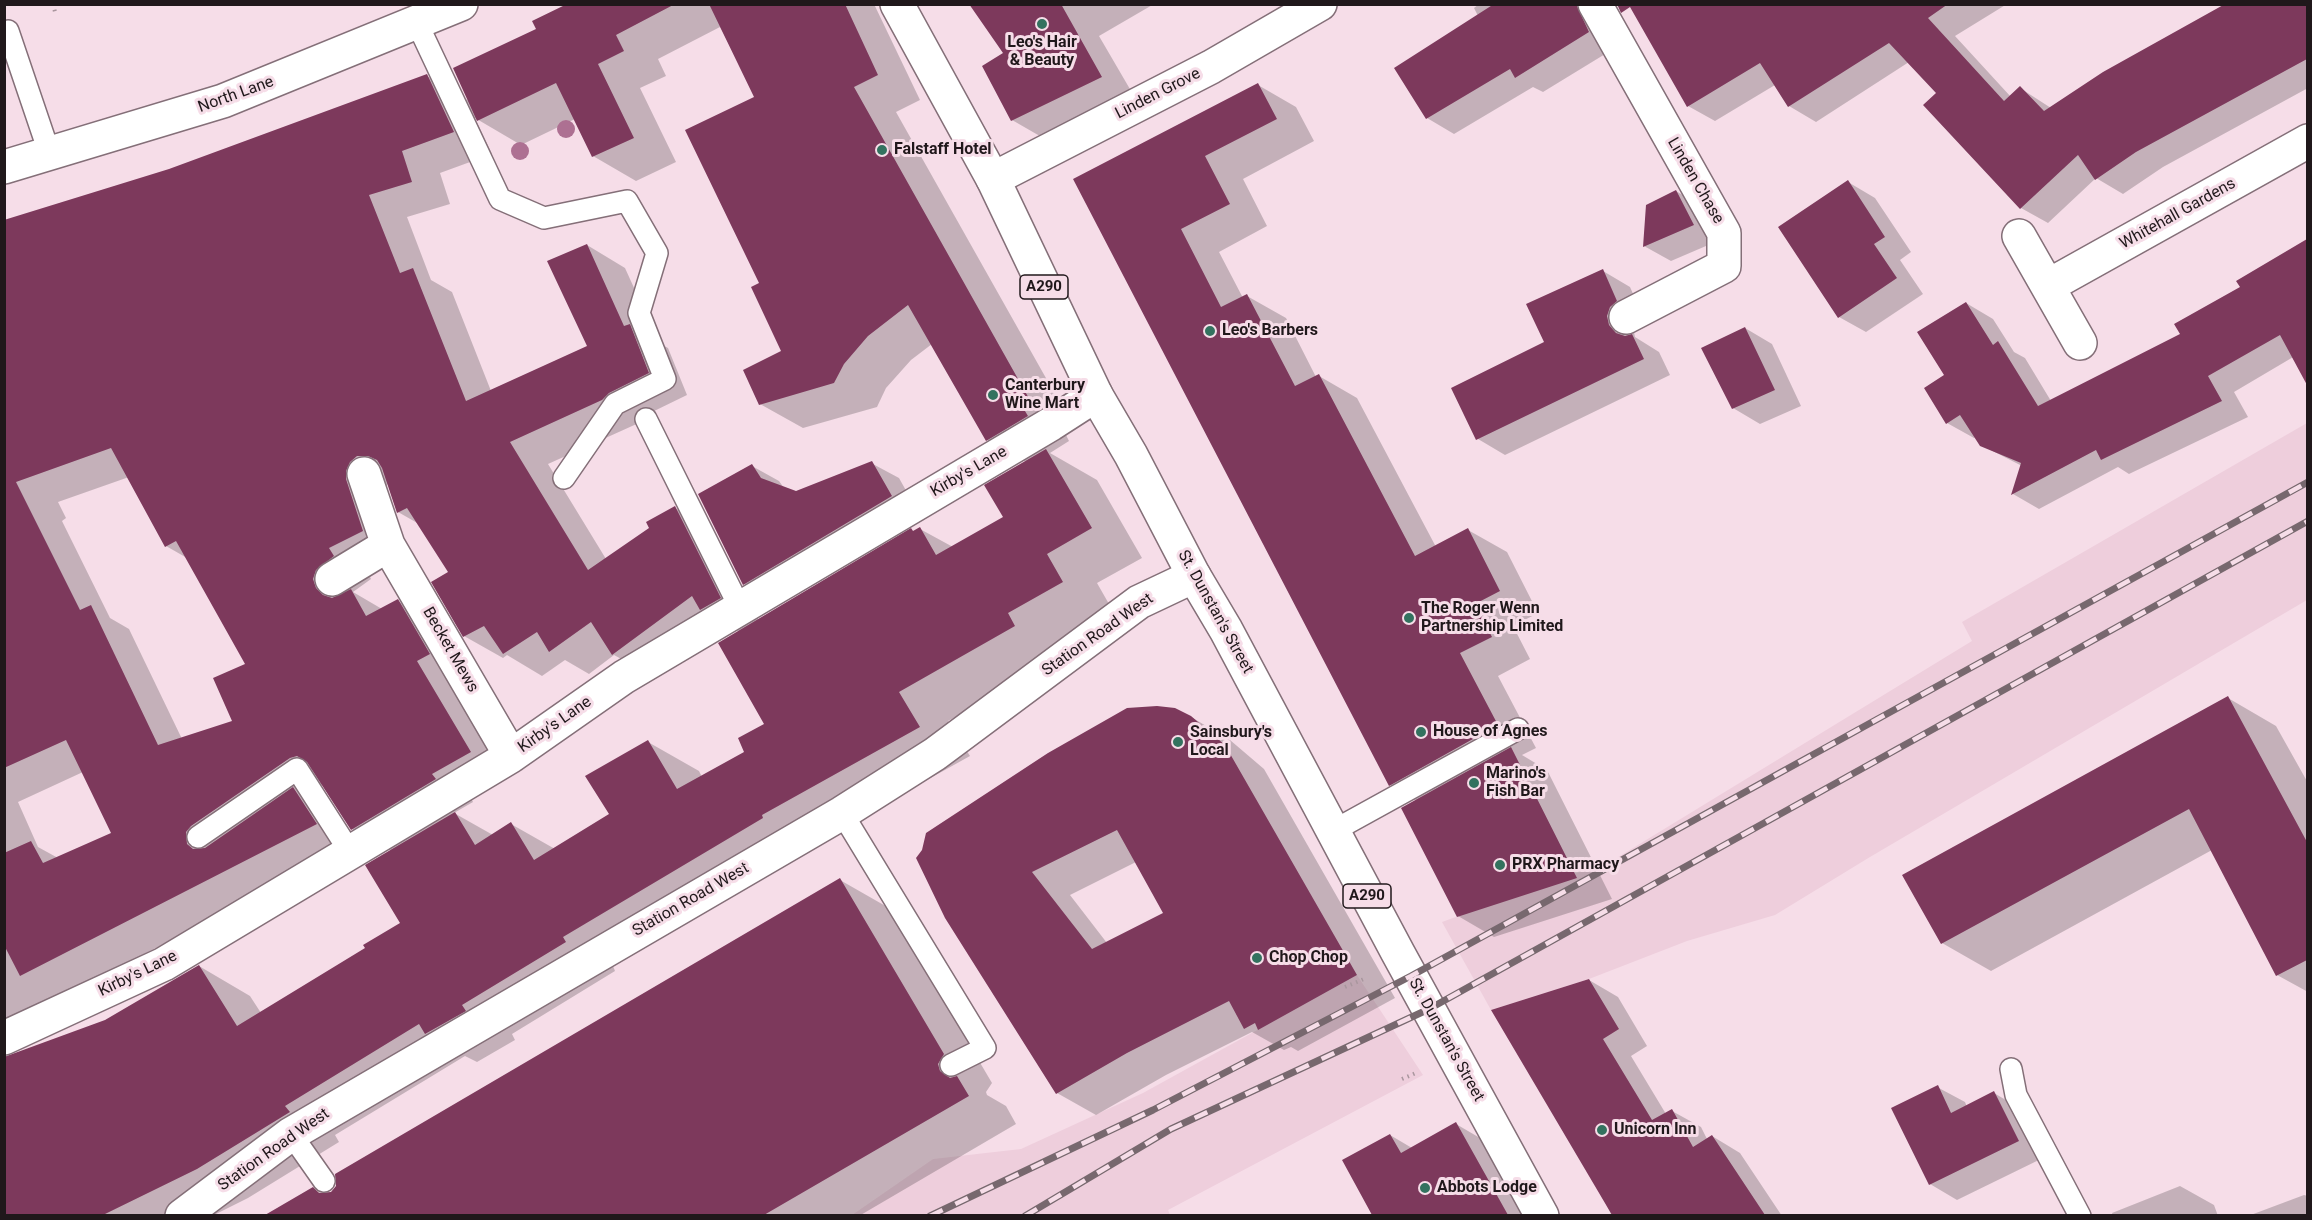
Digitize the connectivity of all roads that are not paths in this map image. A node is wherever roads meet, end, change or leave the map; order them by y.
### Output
1 (461, 4) edge
2 (897, 4) edge
3 (1320, 4) edge
4 (1595, 4) edge
5 (417, 23) junction
6 (8, 31) dead end
7 (2307, 141) edge
8 (50, 155) junction
9 (4, 167) edge
10 (993, 179) junction
11 (2019, 236) dead end
12 (2048, 286) junction
13 (1626, 317) dead end
14 (2080, 343) dead end
15 (1096, 395) junction
16 (646, 419) dead end
17 (364, 474) dead end
18 (564, 478) dead end
19 (388, 545) junction
20 (1194, 576) junction
21 (332, 579) dead end
22 (740, 608) junction
23 (1518, 729) dead end
24 (511, 756) junction
25 (842, 813) junction
26 (1333, 831) junction
27 (198, 837) dead end
28 (350, 852) junction
29 (6, 1032) edge
30 (951, 1065) dead end
31 (2011, 1069) dead end
32 (291, 1134) junction
33 (324, 1181) dead end
34 (182, 1215) edge
35 (1542, 1215) edge
36 (2080, 1215) edge

1 - 5 street, North Lane
2 - 10 street, St. Dunstan's Street / A290
3 - 10 street, Linden Grove
4 - 13 street, Linden Chase
5 - 8 street, North Lane
5 - 18 lane
6 - 8 lane
7 - 12 street, Whitehall Gardens
8 - 9 street, North Lane
10 - 15 street, St. Dunstan's Street / A290
11 - 12 street
12 - 14 street
15 - 20 street, St. Dunstan's Street / A290
15 - 22 street, Kirby's Lane
16 - 22 lane
17 - 19 street, Becket Mews
19 - 21 street
19 - 24 street, Becket Mews
20 - 25 street, Station Road West
20 - 26 street, St. Dunstan's Street / A290
22 - 24 street, Kirby's Lane
23 - 26 lane
24 - 28 street, Kirby's Lane
25 - 30 lane
25 - 32 street, Station Road West
26 - 35 street, St. Dunstan's Street / A290
27 - 28 lane
28 - 29 street, Kirby's Lane
31 - 36 lane
32 - 33 lane
32 - 34 street, Station Road West

